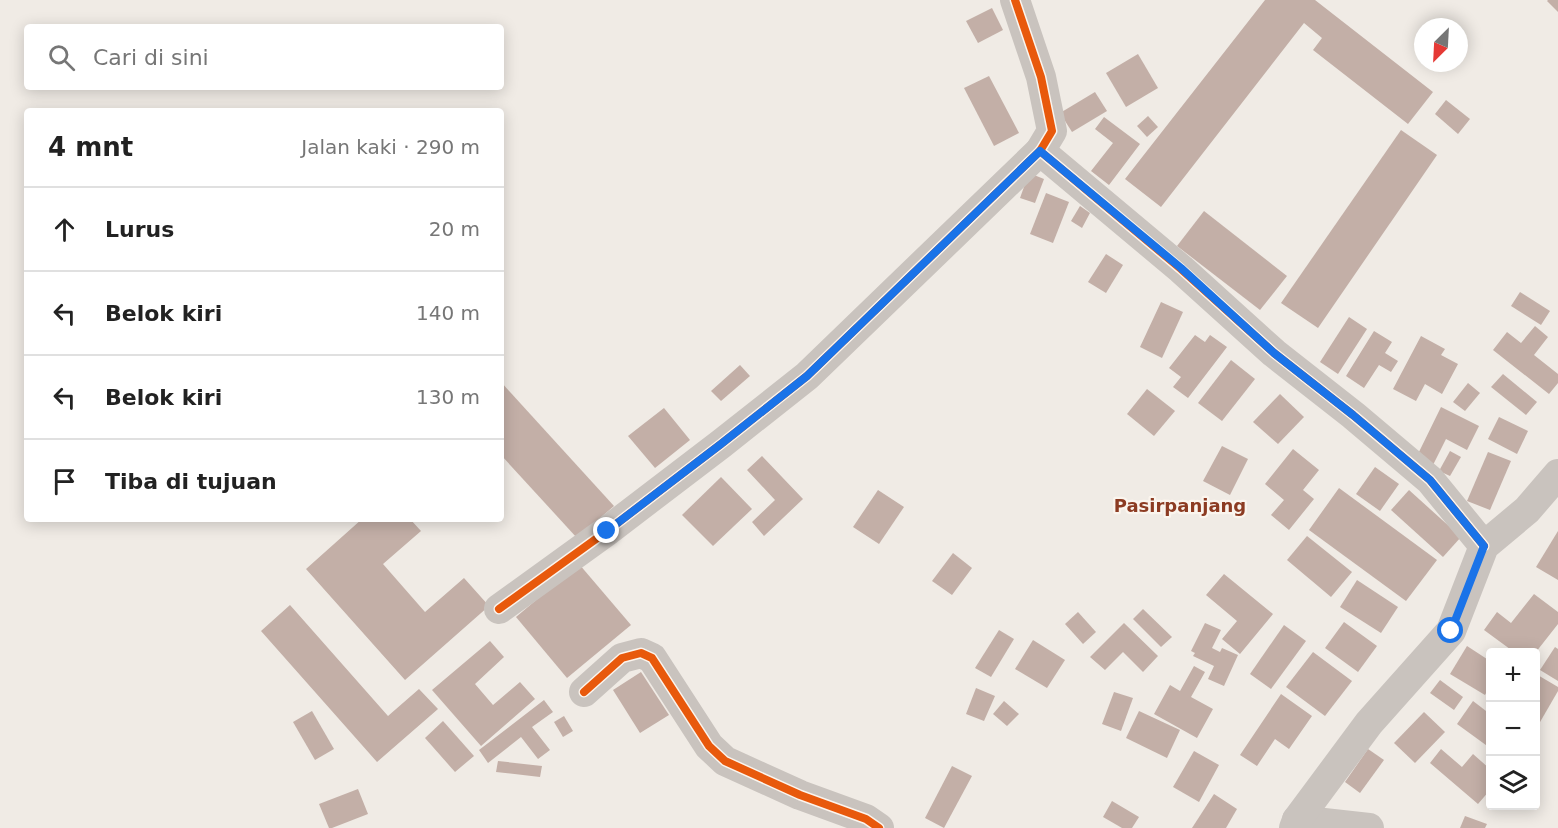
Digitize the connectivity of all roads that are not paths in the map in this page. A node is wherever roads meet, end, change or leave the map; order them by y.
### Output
1 (1015, 0) edge
2 (1040, 151) junction
3 (1558, 474) edge
4 (1484, 546) junction
5 (499, 609) dead end
6 (584, 692) dead end
7 (1295, 824) edge
8 (879, 828) edge
9 (1369, 828) edge

1 - 2 street
2 - 4 street
2 - 5 street
3 - 4 street
4 - 7 street
6 - 8 street
7 - 9 street

